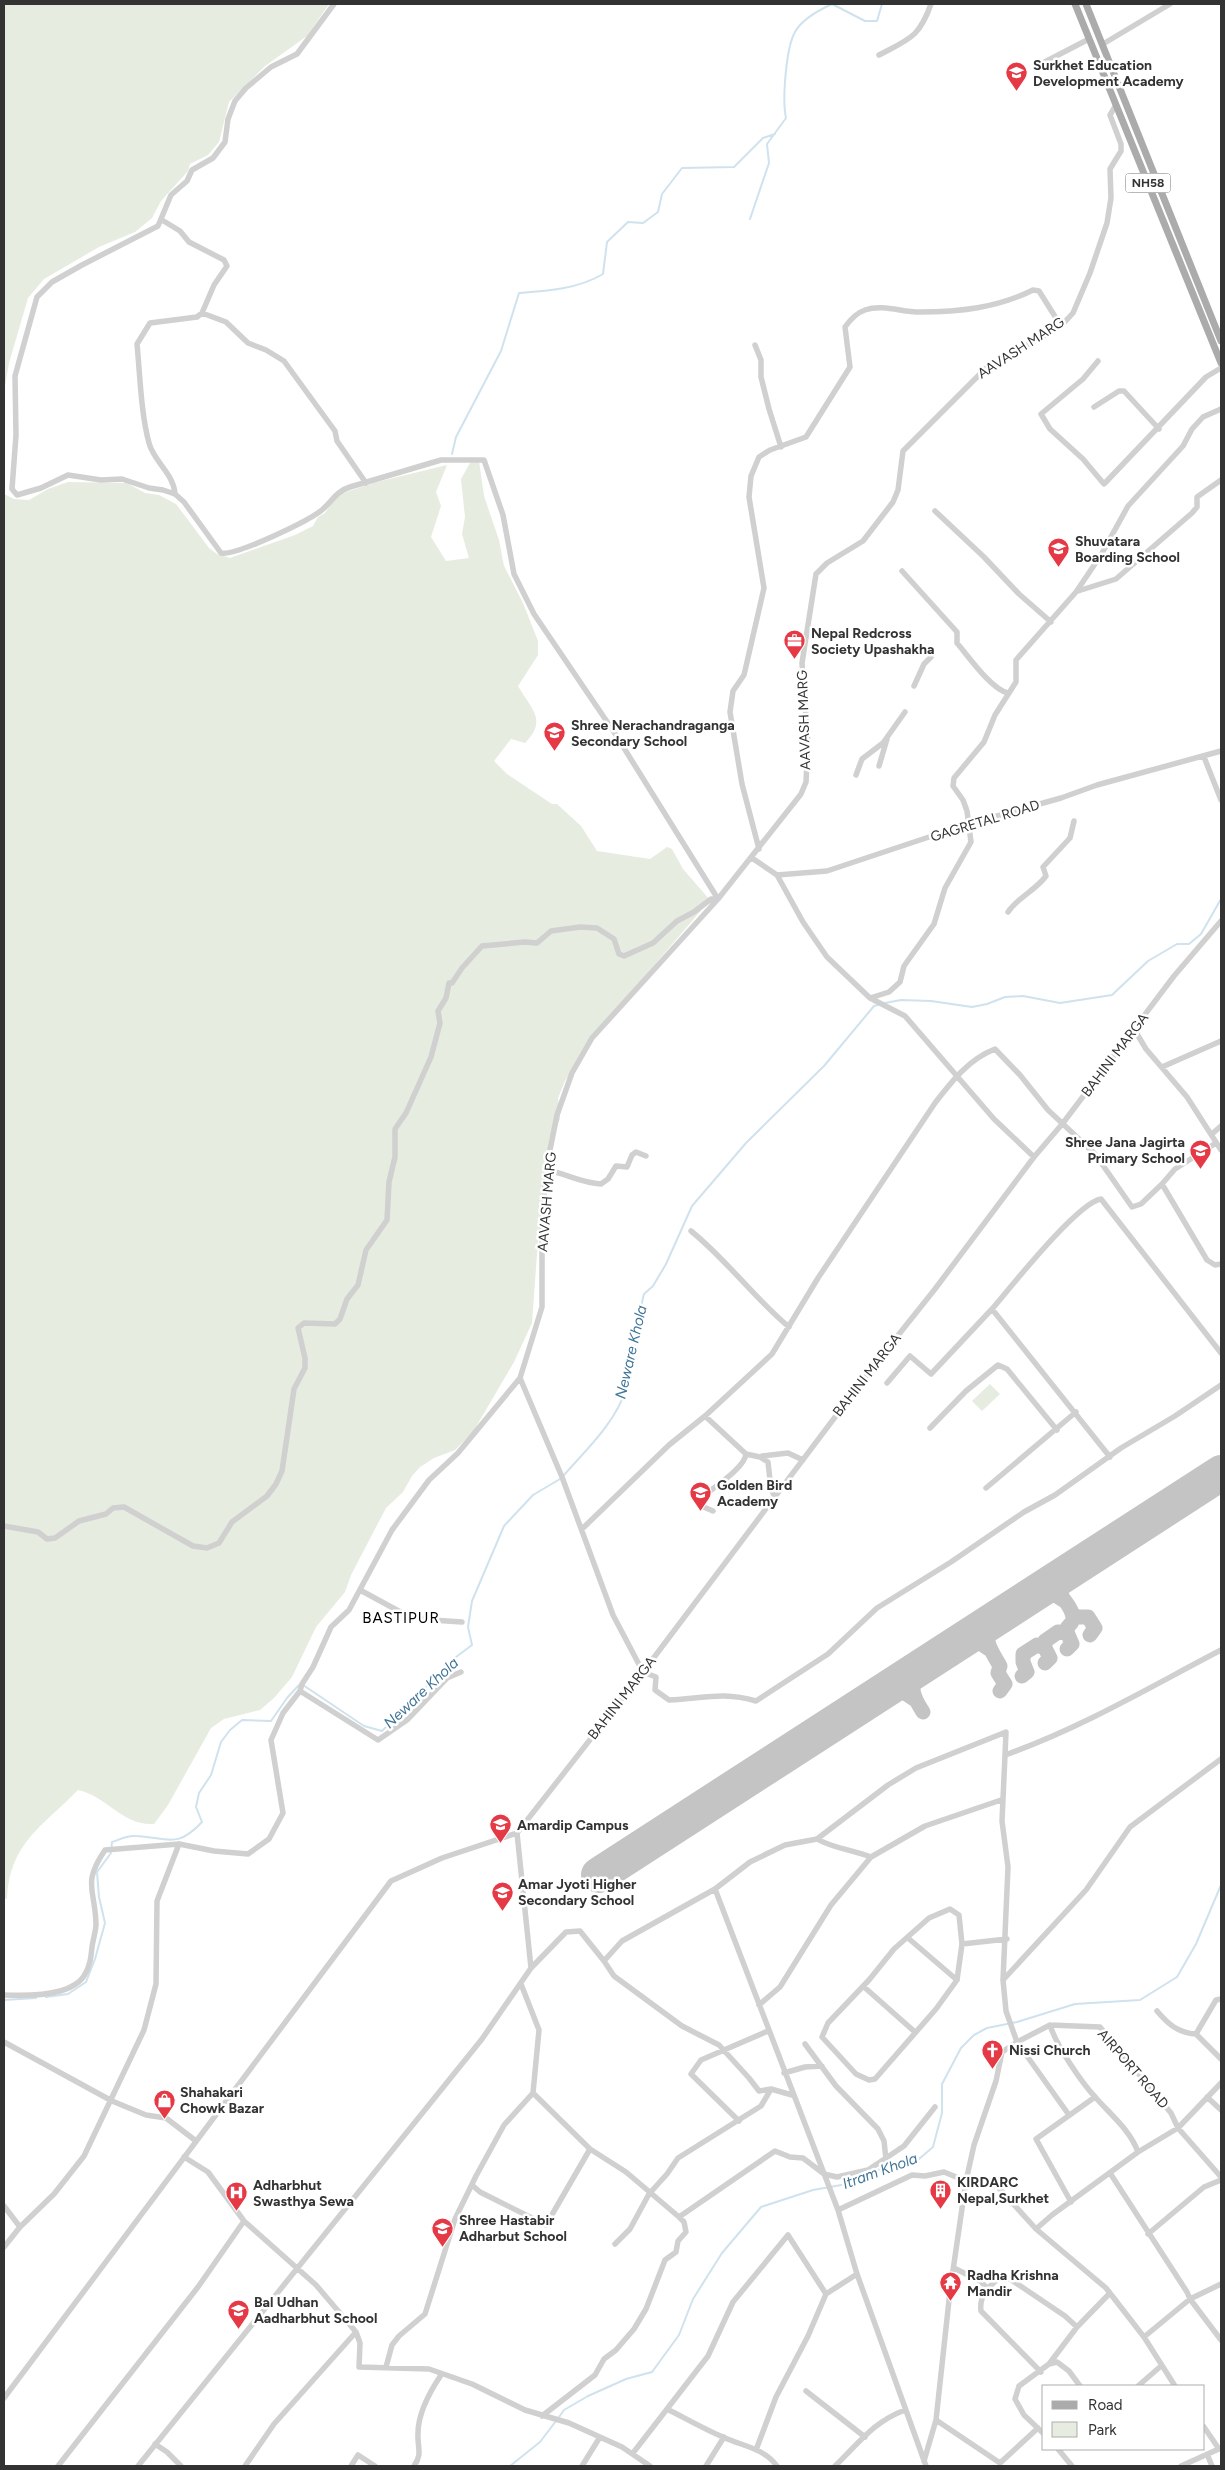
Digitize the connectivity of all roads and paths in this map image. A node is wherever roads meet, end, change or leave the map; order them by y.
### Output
1 (334, 4) edge
2 (931, 4) edge
3 (1075, 4) edge
4 (1086, 4) edge
5 (1170, 4) edge
6 (1089, 39) junction
7 (1103, 44) junction
8 (879, 55) dead end
9 (1037, 66) dead end
10 (1116, 106) junction
11 (162, 220) junction
12 (202, 313) junction
13 (1061, 326) junction
14 (1221, 341) edge
15 (755, 345) dead end
16 (1098, 360) dead end
17 (1221, 363) edge
18 (1221, 368) edge
19 (1094, 407) dead end
20 (1221, 409) edge
21 (1158, 429) junction
22 (781, 447) junction
23 (1221, 480) edge
24 (366, 483) junction
25 (175, 494) junction
26 (935, 511) dead end
27 (902, 571) dead end
28 (1076, 592) junction
29 (1051, 622) junction
30 (931, 657) dead end
31 (914, 686) dead end
32 (1008, 693) junction
33 (905, 712) dead end
34 (887, 738) junction
35 (1221, 751) edge
36 (1204, 757) junction
37 (878, 766) dead end
38 (856, 775) dead end
39 (1221, 800) edge
40 (1074, 821) dead end
41 (968, 824) junction
42 (759, 849) junction
43 (752, 858) junction
44 (778, 875) junction
45 (718, 899) junction
46 (1008, 912) dead end
47 (1221, 921) edge
48 (870, 998) junction
49 (1134, 1029) junction
50 (1221, 1041) edge
51 (1162, 1067) junction
52 (956, 1077) junction
53 (1063, 1123) junction
54 (1221, 1126) edge
55 (1212, 1134) junction
56 (1216, 1143) junction
57 (1221, 1150) edge
58 (646, 1156) dead end
59 (1034, 1157) junction
60 (546, 1170) junction
61 (1162, 1184) junction
62 (691, 1231) dead end
63 (1221, 1264) edge
64 (992, 1309) junction
65 (789, 1327) junction
66 (1221, 1353) edge
67 (520, 1378) junction
68 (887, 1384) dead end
69 (1221, 1385) edge
70 (1076, 1412) junction
71 (705, 1416) junction
72 (930, 1428) dead end
73 (1057, 1430) junction
74 (746, 1454) junction
75 (760, 1456) junction
76 (1110, 1457) junction
77 (803, 1460) junction
78 (986, 1488) dead end
79 (775, 1497) junction
80 (713, 1511) dead end
81 (4, 1526) edge
82 (582, 1529) junction
83 (360, 1590) junction
84 (462, 1622) dead end
85 (1221, 1650) edge
86 (460, 1672) dead end
87 (642, 1672) junction
88 (300, 1691) junction
89 (1005, 1755) junction
90 (1221, 1759) edge
91 (1001, 1800) junction
92 (517, 1833) junction
93 (817, 1839) junction
94 (179, 1844) junction
95 (871, 1857) junction
96 (716, 1889) junction
97 (908, 1938) junction
98 (1007, 1939) junction
99 (962, 1944) junction
100 (604, 1961) junction
101 (532, 1968) junction
102 (956, 1980) junction
103 (1003, 1980) junction
104 (521, 1984) junction
105 (863, 1986) junction
106 (4, 1995) edge
107 (1221, 1999) edge
108 (759, 2006) junction
109 (1157, 2011) dead end
110 (1050, 2026) junction
111 (768, 2031) junction
112 (915, 2032) junction
113 (1196, 2034) junction
114 (4, 2042) edge
115 (1016, 2042) junction
116 (805, 2044) dead end
117 (724, 2050) junction
118 (1221, 2059) edge
119 (822, 2066) junction
120 (784, 2074) junction
121 (1221, 2083) edge
122 (771, 2089) junction
123 (534, 2093) junction
124 (792, 2096) junction
125 (1095, 2097) junction
126 (1207, 2097) junction
127 (112, 2101) junction
128 (935, 2107) dead end
129 (1221, 2110) edge
130 (1069, 2115) junction
131 (739, 2121) junction
132 (1178, 2128) junction
133 (196, 2141) junction
134 (590, 2149) junction
135 (1138, 2152) junction
136 (184, 2157) junction
137 (886, 2159) junction
138 (1110, 2173) junction
139 (825, 2176) junction
140 (1221, 2178) edge
141 (966, 2181) junction
142 (472, 2185) junction
143 (649, 2194) junction
144 (1071, 2202) junction
145 (4, 2206) edge
146 (838, 2210) junction
147 (679, 2217) junction
148 (244, 2221) junction
149 (20, 2227) junction
150 (1036, 2229) junction
151 (1148, 2234) junction
152 (615, 2244) dead end
153 (4, 2247) edge
154 (954, 2268) junction
155 (296, 2269) junction
156 (857, 2274) junction
157 (1221, 2284) edge
158 (986, 2288) junction
159 (1110, 2293) junction
160 (826, 2294) junction
161 (1190, 2299) junction
162 (1077, 2327) junction
163 (356, 2332) junction
164 (1144, 2338) junction
165 (1221, 2340) edge
166 (1049, 2364) junction
167 (1161, 2366) junction
168 (386, 2367) junction
169 (1041, 2372) junction
170 (441, 2374) junction
171 (1079, 2385) edge
172 (1139, 2385) edge
173 (1174, 2385) edge
174 (806, 2391) dead end
175 (4, 2398) edge
176 (667, 2409) junction
177 (906, 2410) junction
178 (542, 2416) junction
179 (936, 2420) junction
180 (1038, 2428) junction
181 (1205, 2429) edge
182 (1042, 2432) edge
183 (600, 2437) junction
184 (865, 2437) junction
185 (724, 2438) junction
186 (155, 2444) junction
187 (1220, 2448) edge
188 (756, 2450) junction
189 (1059, 2450) edge
190 (633, 2453) junction
191 (1207, 2454) junction
192 (925, 2464) edge
193 (58, 2466) edge
194 (138, 2466) edge
195 (181, 2466) edge
196 (245, 2466) edge
197 (351, 2466) edge
198 (375, 2466) edge
199 (414, 2466) edge
200 (582, 2466) edge
201 (650, 2466) edge
202 (706, 2466) edge
203 (777, 2466) edge
204 (835, 2466) edge
205 (1072, 2466) edge
206 (1181, 2466) edge
207 (1212, 2466) edge

1 - 11 street
2 - 8 street
3 - 6 main road, NH58
4 - 7 main road, NH58
5 - 7 street
6 - 9 street
6 - 10 main road, NH58
7 - 14 main road, NH58
10 - 13 street, AAVASH MARG
10 - 17 main road, NH58
11 - 12 street
11 - 25 street
12 - 24 street
12 - 25 street
13 - 22 street
13 - 42 street, AAVASH MARG
15 - 22 street
16 - 21 street
18 - 21 street
19 - 21 street
20 - 28 street
22 - 42 street
23 - 28 street
24 - 25 street
24 - 45 street
26 - 29 street
27 - 32 street
28 - 29 street
29 - 32 street
30 - 31 street
32 - 41 street
33 - 34 street
34 - 37 street
34 - 38 street
35 - 36 street, GAGRETAL ROAD
36 - 39 street
36 - 41 street, GAGRETAL ROAD
40 - 46 street
41 - 44 street, GAGRETAL ROAD
41 - 48 street
42 - 43 street, AAVASH MARG
43 - 44 street
43 - 45 street, AAVASH MARG
44 - 48 street
45 - 60 street, AAVASH MARG
45 - 81 street
47 - 49 street, BAHINI MARGA
48 - 52 street
49 - 51 street
49 - 53 street, BAHINI MARGA
50 - 51 street
51 - 55 street
52 - 53 street
52 - 59 street
52 - 65 street
53 - 59 street, BAHINI MARGA
53 - 61 street
54 - 55 street
55 - 56 street
56 - 57 street
56 - 61 street
58 - 60 street
59 - 77 street, BAHINI MARGA
60 - 67 street, AAVASH MARG
61 - 63 street
62 - 65 street
64 - 66 street
64 - 68 street
64 - 70 street
65 - 71 street
67 - 82 street
67 - 83 street
69 - 76 street
70 - 73 street
70 - 76 street
71 - 74 street
71 - 82 street
72 - 73 street
73 - 78 street
74 - 75 street
74 - 80 street
75 - 77 street
75 - 79 street
76 - 87 street
77 - 79 street, BAHINI MARGA
79 - 87 street, BAHINI MARGA
82 - 87 street
83 - 84 street
83 - 88 street
85 - 89 street
86 - 88 street
87 - 92 street, BAHINI MARGA
88 - 94 street
89 - 91 street
89 - 93 street
90 - 103 street
91 - 95 street
91 - 98 street
92 - 101 street
92 - 133 street
93 - 95 street
93 - 96 street
94 - 106 street
94 - 127 street
95 - 108 street
96 - 100 street
96 - 108 street
97 - 99 street
97 - 102 street
97 - 105 street
98 - 99 street
98 - 103 street
99 - 102 street
100 - 101 street
100 - 117 street
101 - 104 street
102 - 112 street
103 - 115 street
104 - 123 street
104 - 155 street
105 - 112 street
105 - 112 street
107 - 113 street
108 - 111 street
109 - 113 street
110 - 115 street, AIRPORT ROAD
110 - 125 street
110 - 132 street, AIRPORT ROAD
111 - 117 street
111 - 120 street
113 - 118 street
114 - 127 street
115 - 130 street
115 - 141 street
116 - 119 street
117 - 122 street
117 - 131 street
119 - 120 street
119 - 137 street
120 - 124 street
121 - 126 street
122 - 124 street
122 - 131 street
123 - 134 street
123 - 142 street
124 - 139 street
125 - 130 street
125 - 135 street
126 - 129 street
126 - 132 street
127 - 133 street
127 - 149 street
128 - 137 street
130 - 144 street
131 - 143 street
132 - 135 street
132 - 140 street, AIRPORT ROAD
133 - 136 street
134 - 142 street
134 - 143 street
135 - 138 street
136 - 148 street
136 - 175 street
137 - 139 street
138 - 144 street
138 - 151 street
139 - 146 street
139 - 147 street
140 - 151 street
141 - 146 street
141 - 150 street
141 - 154 street
142 - 168 street
143 - 147 street
143 - 152 street
144 - 150 street
145 - 149 street
146 - 156 street
147 - 178 street
148 - 155 street
148 - 193 street
149 - 153 street
150 - 159 street
151 - 161 street
154 - 158 street
154 - 179 street
155 - 163 street
155 - 186 street
156 - 160 street
156 - 177 street
157 - 161 street
158 - 162 street
158 - 169 street
159 - 162 street
159 - 164 street
160 - 176 street
160 - 188 street
161 - 164 street
161 - 165 street
162 - 166 street
163 - 168 street
163 - 196 street
164 - 167 street
166 - 169 street
166 - 171 street
167 - 172 street
167 - 173 street
168 - 170 street
169 - 180 street
170 - 178 street
170 - 199 street
174 - 184 street
176 - 185 street
176 - 190 street
177 - 184 street
177 - 192 street
178 - 183 street
179 - 180 street
179 - 192 street
180 - 182 street
181 - 187 street
183 - 190 street
183 - 200 street
184 - 204 street
185 - 188 street
185 - 202 street
186 - 194 street
186 - 195 street
187 - 191 street
188 - 203 street
189 - 205 street
190 - 201 street
191 - 206 street
191 - 207 street
197 - 198 street

